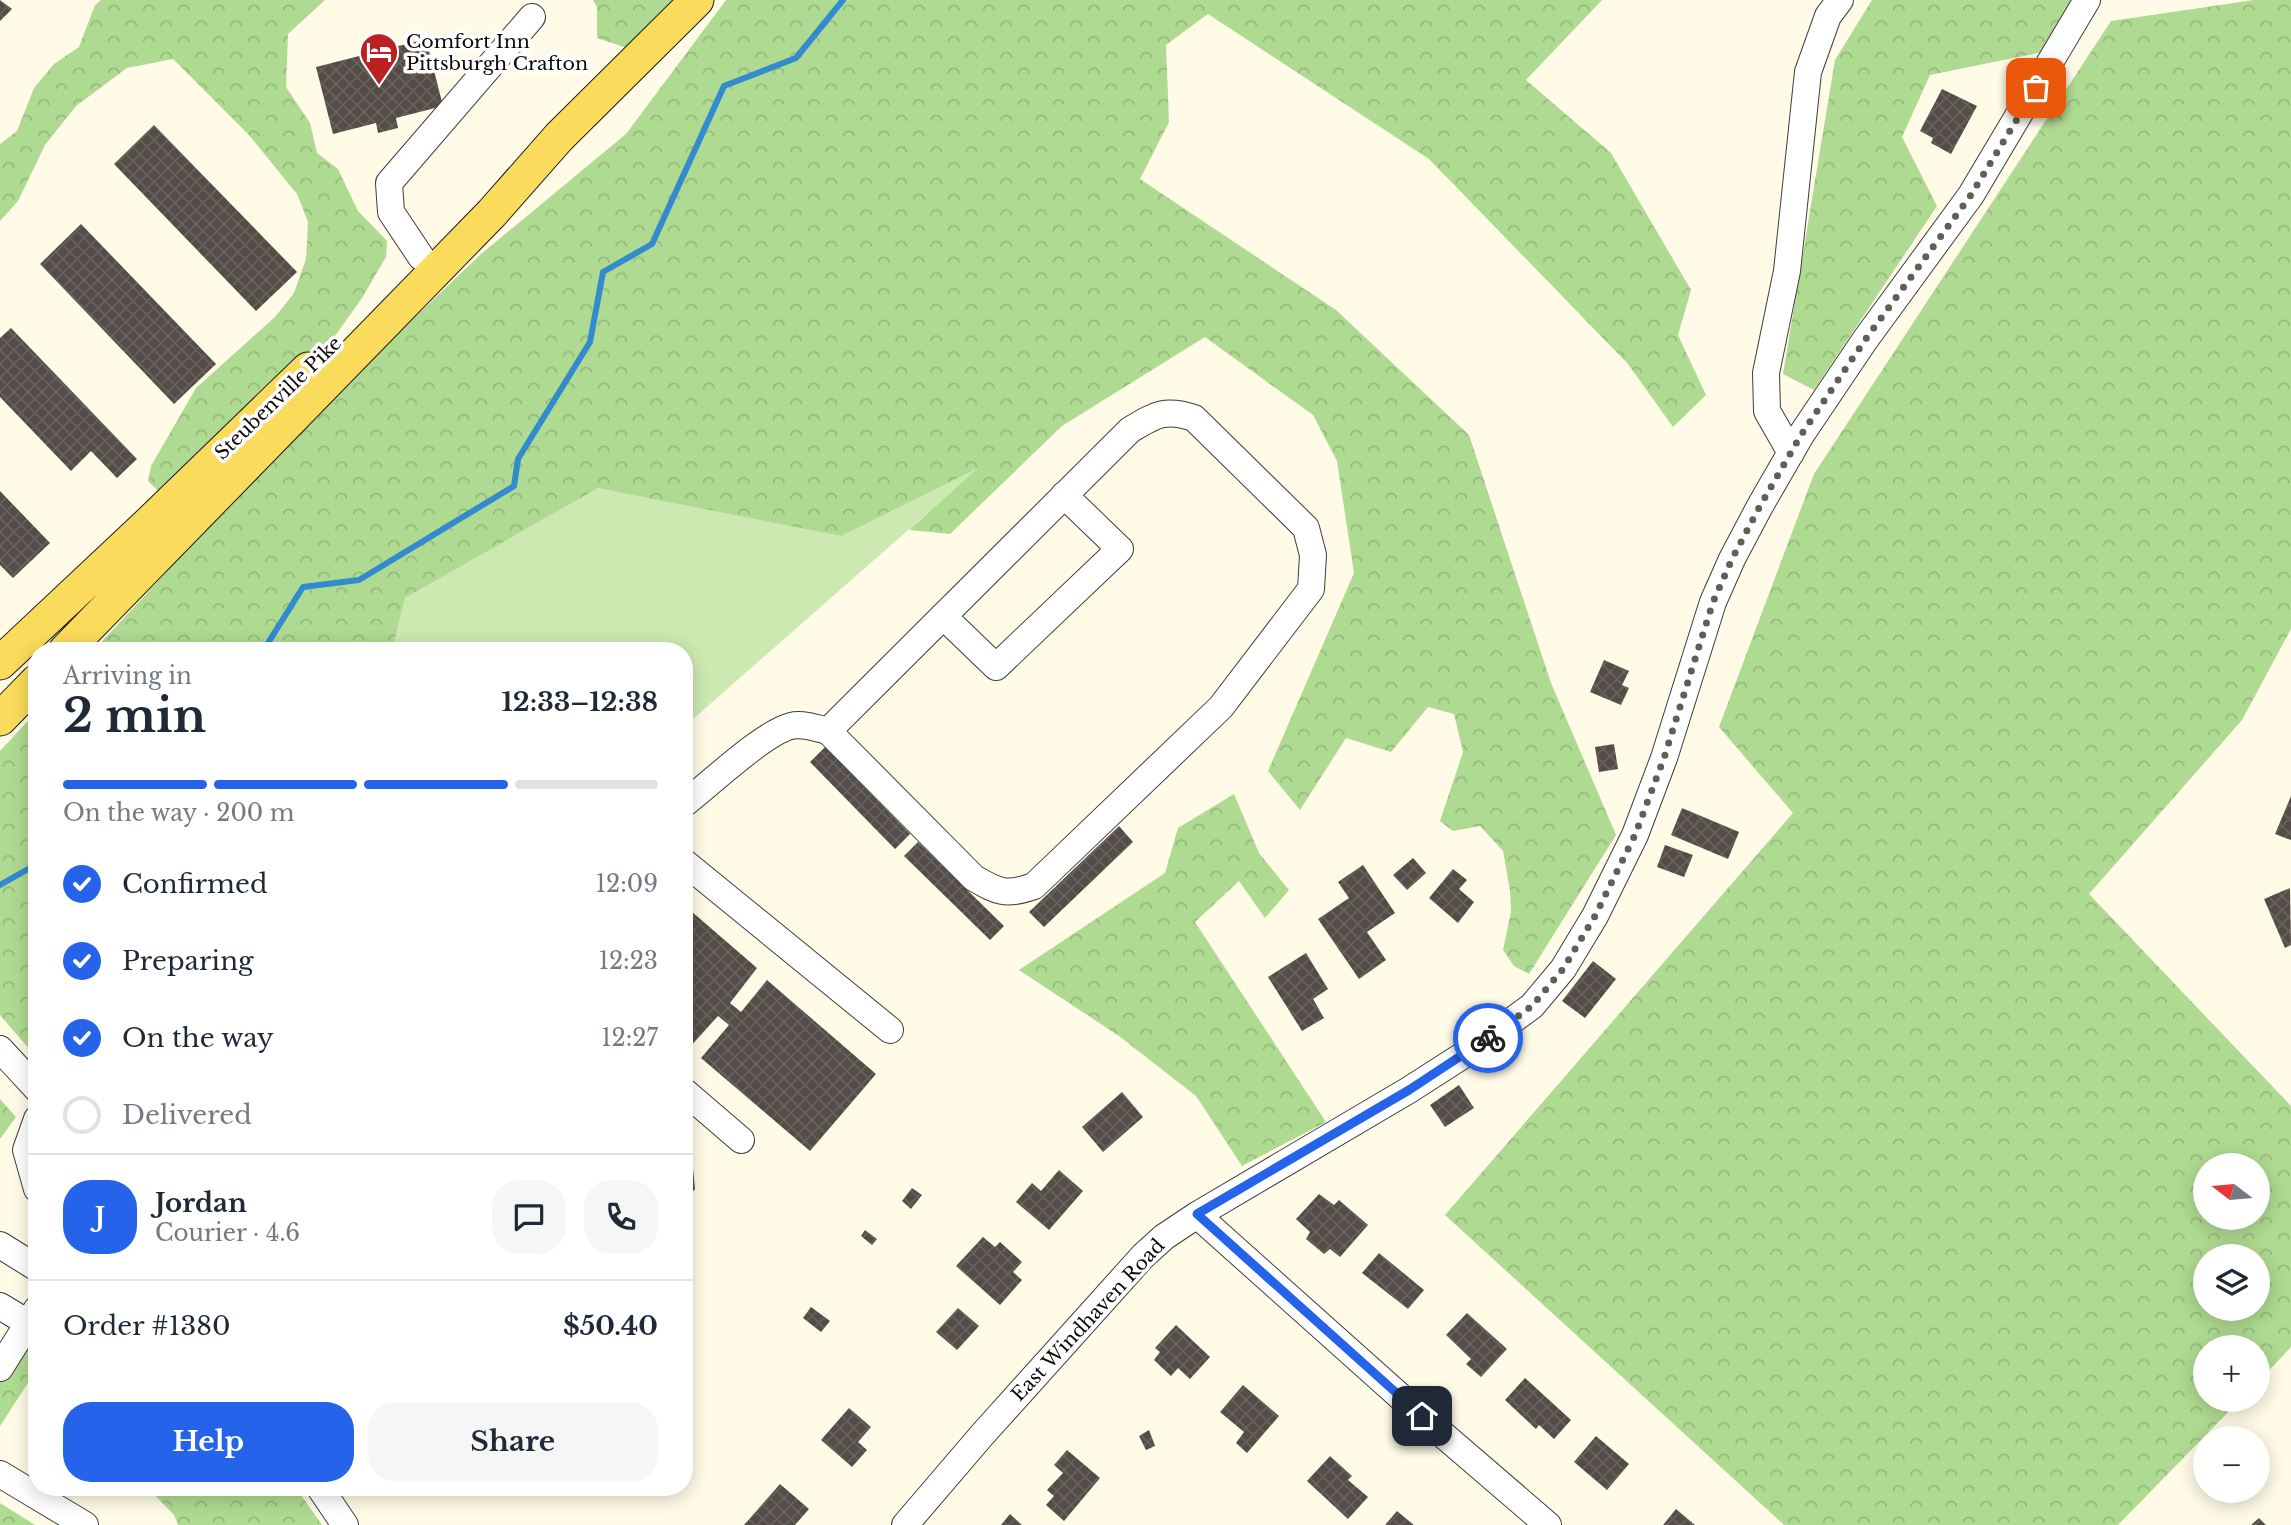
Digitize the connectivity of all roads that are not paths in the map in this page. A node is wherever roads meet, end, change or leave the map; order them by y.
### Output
1 (697, 0) edge
2 (1840, 0) edge
3 (2087, 0) edge
4 (533, 17) dead end
5 (559, 137) junction
6 (421, 257) junction
7 (1791, 453) junction
8 (1064, 495) junction
9 (943, 616) junction
10 (74, 642) edge
11 (0, 663) edge
12 (28, 690) edge
13 (0, 719) edge
14 (828, 731) junction
15 (693, 797) edge
16 (693, 869) edge
17 (890, 1030) dead end
18 (0, 1049) edge
19 (28, 1079) edge
20 (693, 1099) edge
21 (741, 1140) dead end
22 (1197, 1214) junction
23 (0, 1245) edge
24 (28, 1262) edge
25 (0, 1306) edge
26 (28, 1315) edge
27 (28, 1322) edge
28 (0, 1368) edge
29 (0, 1474) edge
30 (28, 1491) edge
31 (37, 1496) edge
32 (325, 1496) edge
33 (85, 1525) edge
34 (345, 1525) edge
35 (905, 1525) edge
36 (1548, 1525) edge

1 - 5 main road, Steubenville Pike
2 - 7 street
3 - 7 street, East Windhaven Road
4 - 6 street
5 - 6 main road, Steubenville Pike
5 - 10 main road, Steubenville Pike
6 - 11 main road, Steubenville Pike
7 - 22 street, East Windhaven Road
8 - 9 street
8 - 9 street
8 - 14 street
9 - 14 street
12 - 13 main road
14 - 15 street
16 - 17 street
18 - 19 street
20 - 21 street
22 - 35 street, East Windhaven Road
22 - 36 street
23 - 24 street
25 - 26 street
27 - 28 street
29 - 30 street
31 - 33 street
32 - 34 street

